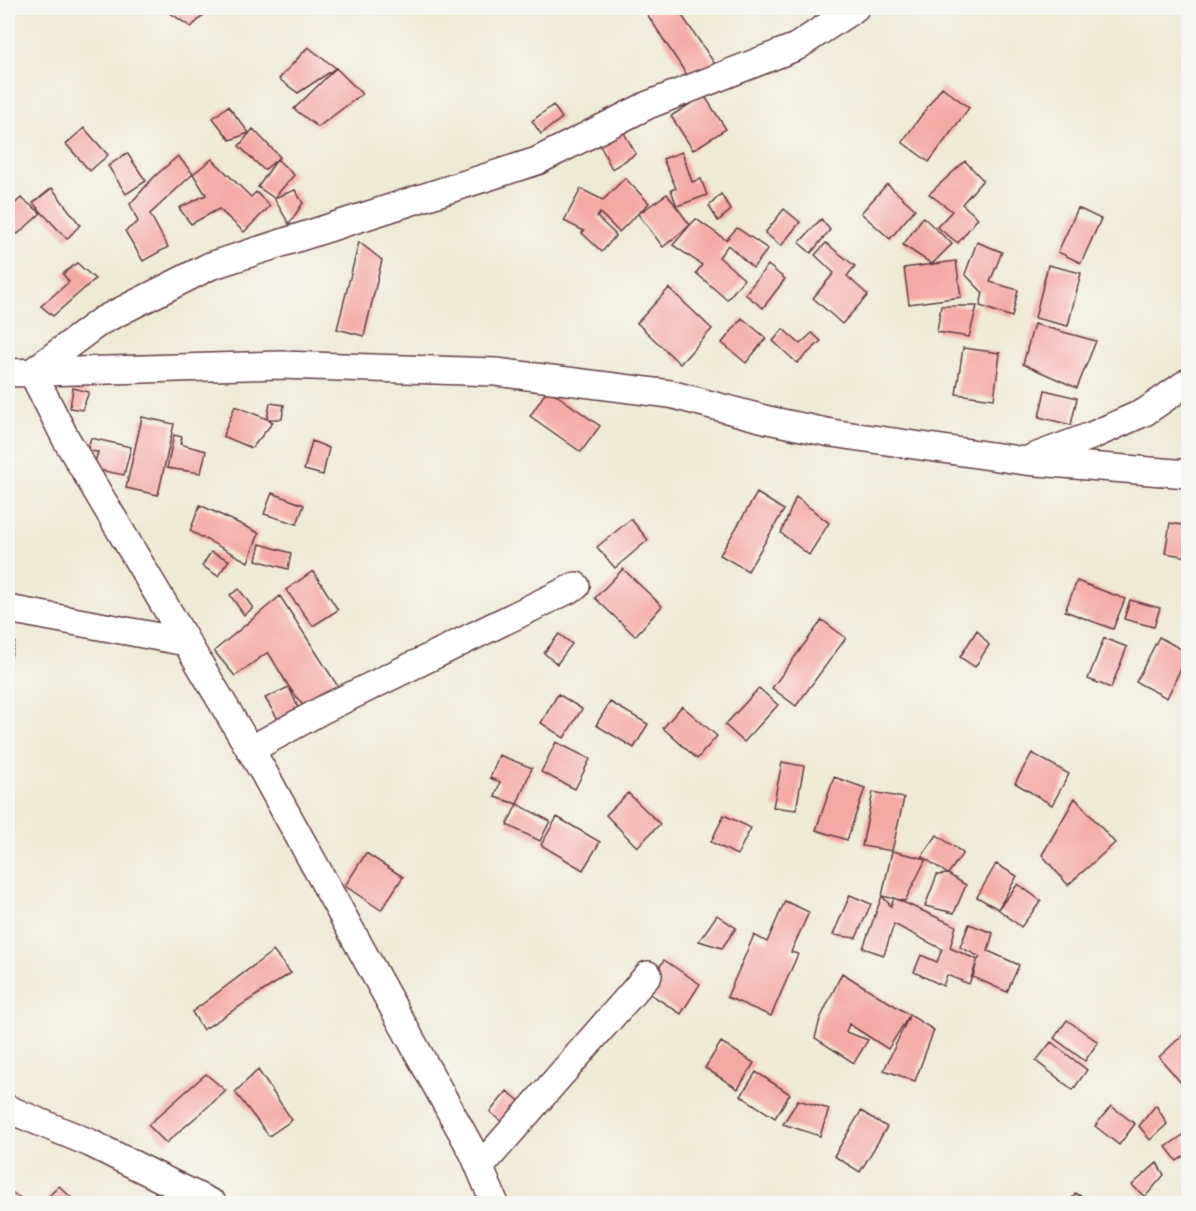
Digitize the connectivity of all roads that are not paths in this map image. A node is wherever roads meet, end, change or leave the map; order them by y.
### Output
1 (855, 8) edge
2 (20, 372) edge
3 (1188, 382) edge
4 (1025, 461) junction
5 (1188, 474) edge
6 (576, 586) dead end
7 (8, 609) edge
8 (186, 642) junction
9 (250, 750) junction
10 (648, 975) dead end
11 (8, 1110) edge
12 (480, 1167) junction
13 (213, 1203) edge
14 (495, 1203) edge

1 - 2 street
2 - 4 street
2 - 8 street
3 - 4 street
4 - 5 street
6 - 9 street
7 - 8 street
8 - 9 street
9 - 12 street
10 - 12 street
11 - 13 street
12 - 14 street

